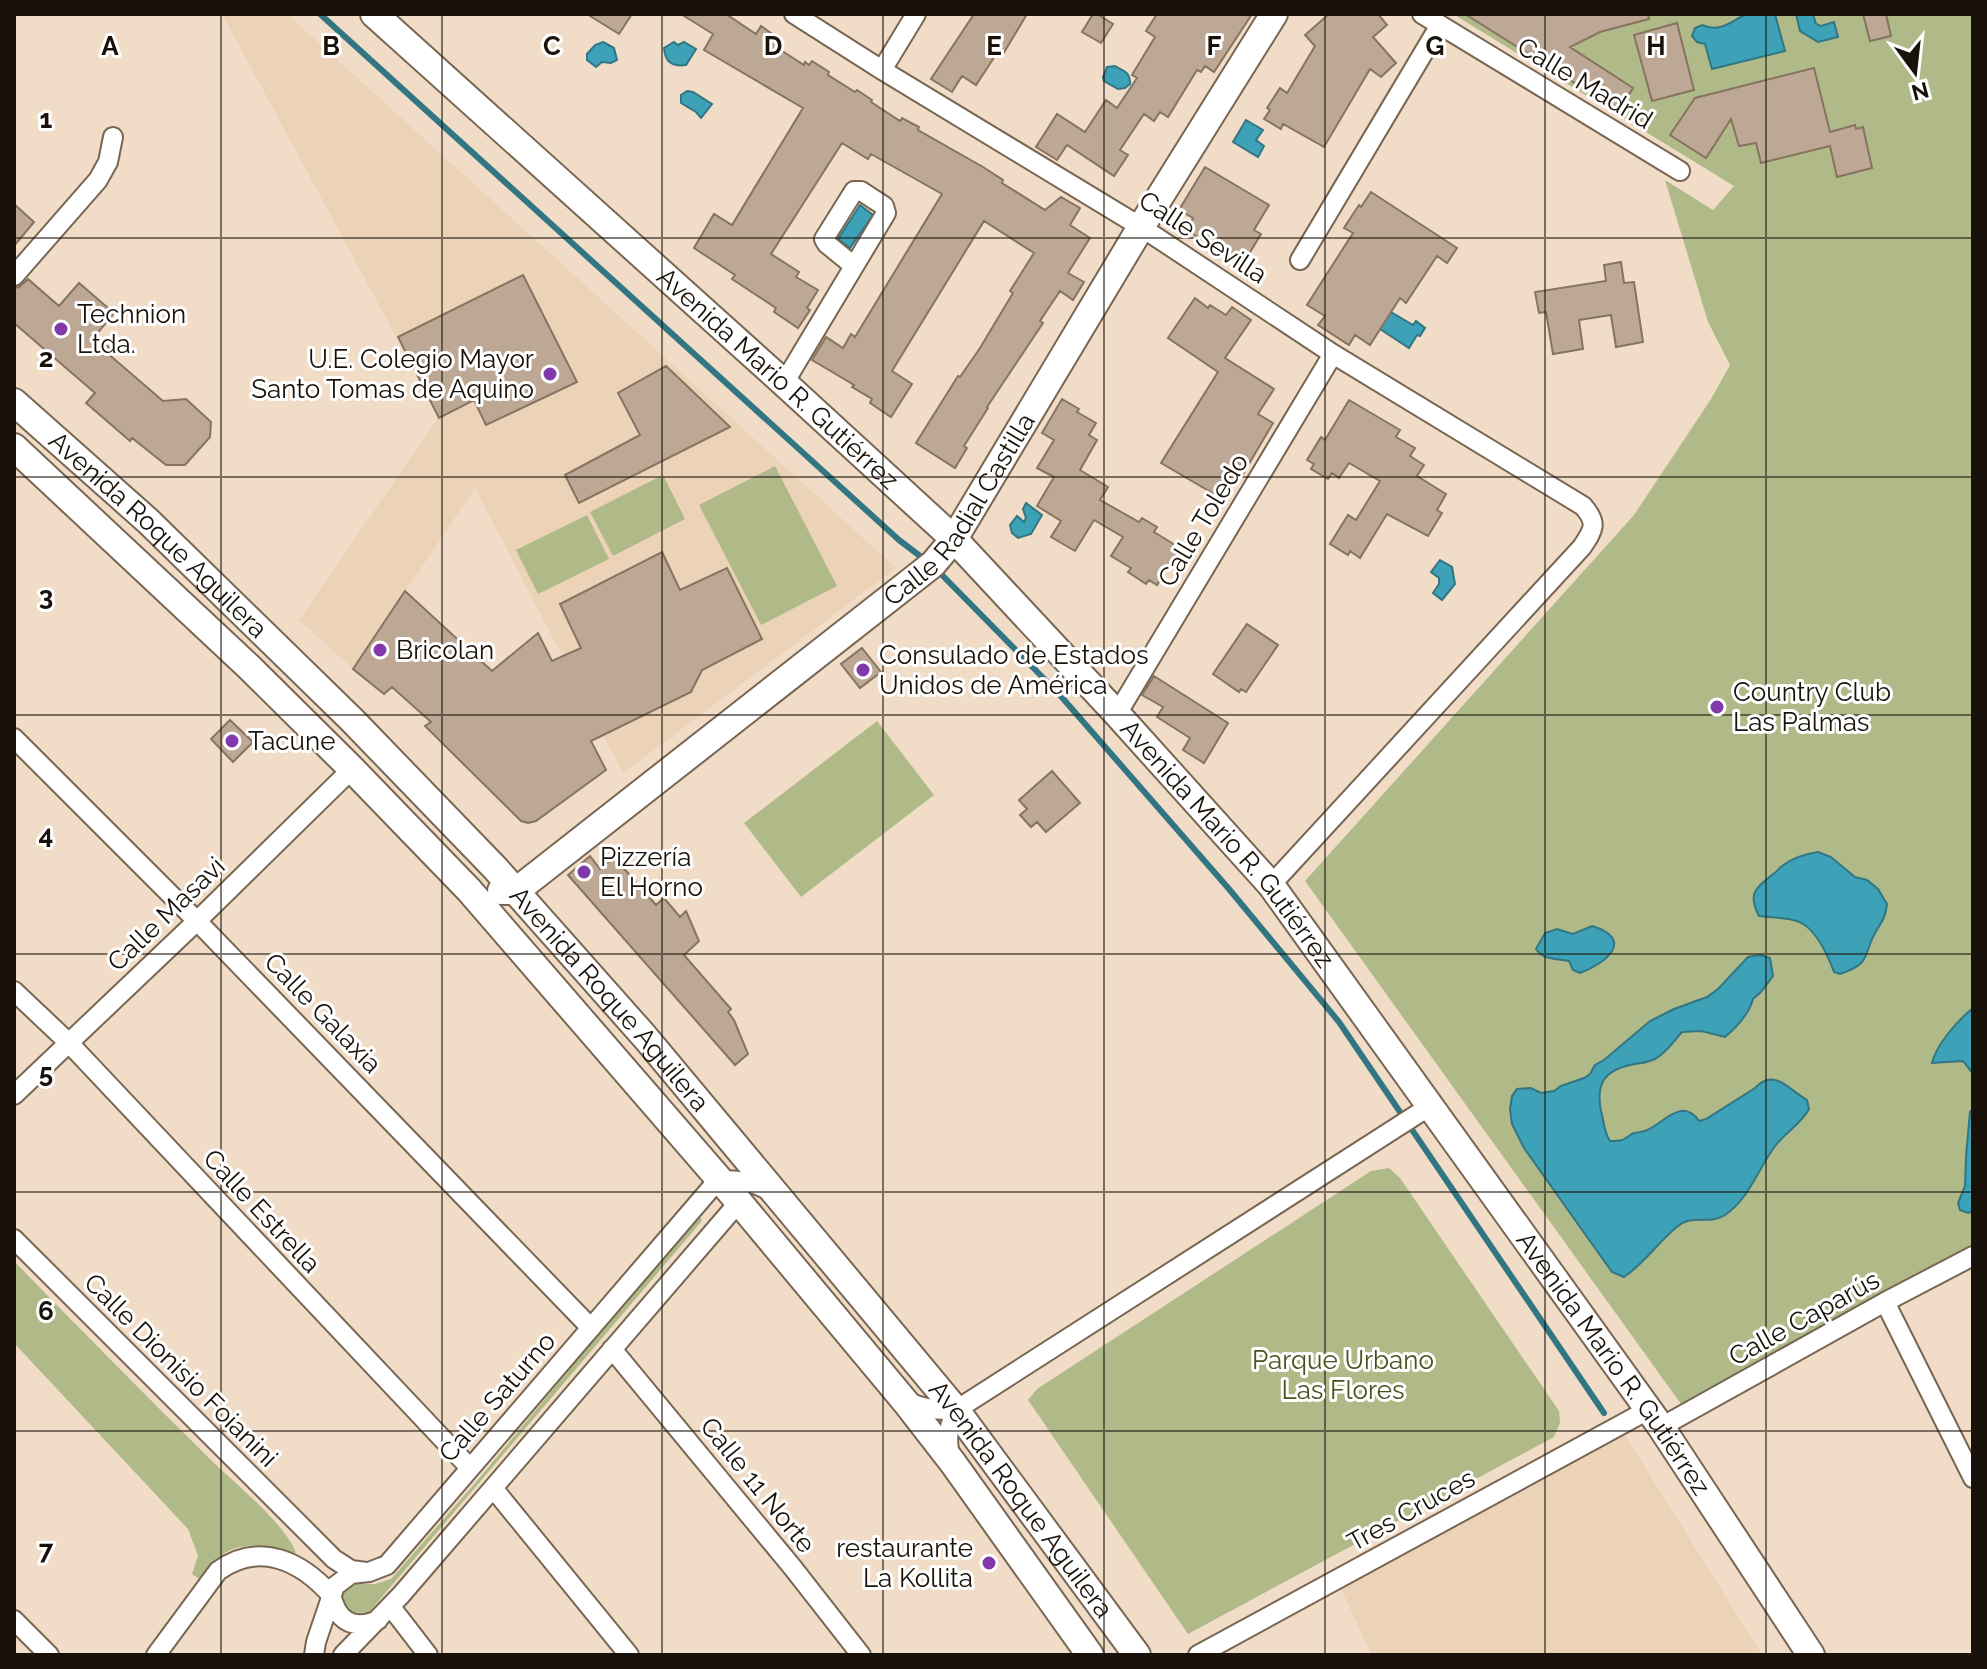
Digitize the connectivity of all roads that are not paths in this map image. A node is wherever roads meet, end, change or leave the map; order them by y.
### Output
1 (374, 14) edge
2 (794, 14) edge
3 (916, 14) edge
4 (1274, 14) edge
5 (1422, 14) edge
6 (1440, 25) junction
7 (882, 70) junction
8 (113, 137) dead end
9 (1680, 171) dead end
10 (1141, 227) junction
11 (1300, 260) dead end
12 (854, 266) dead end
13 (14, 276) edge
14 (1333, 354) junction
15 (784, 383) junction
16 (14, 402) edge
17 (14, 447) edge
18 (52, 482) junction
19 (148, 521) junction
20 (949, 547) junction
21 (249, 667) junction
22 (1117, 714) junction
23 (352, 720) junction
24 (14, 738) edge
25 (352, 769) junction
26 (444, 864) junction
27 (1271, 885) junction
28 (516, 891) junction
29 (197, 921) junction
30 (546, 978) junction
31 (14, 991) edge
32 (69, 1043) junction
33 (14, 1095) edge
34 (1424, 1110) junction
35 (727, 1135) junction
36 (732, 1187) junction
37 (780, 1199) junction
38 (14, 1239) edge
39 (1973, 1256) edge
40 (1885, 1302) junction
41 (591, 1328) junction
42 (612, 1349) junction
43 (900, 1396) junction
44 (956, 1410) junction
45 (1654, 1418) junction
46 (953, 1463) junction
47 (470, 1468) junction
48 (1973, 1478) edge
49 (493, 1488) junction
50 (310, 1535) junction
51 (299, 1567) junction
52 (369, 1572) junction
53 (331, 1595) junction
54 (391, 1607) junction
55 (14, 1620) edge
56 (378, 1620) junction
57 (49, 1655) edge
58 (156, 1655) edge
59 (314, 1655) edge
60 (343, 1655) edge
61 (428, 1655) edge
62 (629, 1655) edge
63 (861, 1655) edge
64 (1090, 1655) edge
65 (1137, 1655) edge
66 (1198, 1655) edge
67 (1811, 1655) edge

1 - 15 main road, Avenida Mario R. Gutiérrez
2 - 7 street, Calle Sevilla
3 - 7 street
4 - 10 main road, Calle Radial Castilla
5 - 6 street, Calle Madrid
6 - 9 street, Calle Madrid
6 - 11 street
7 - 10 street, Calle Sevilla
8 - 13 street
10 - 14 street, Calle Sevilla
10 - 20 main road, Calle Radial Castilla
12 - 15 street
14 - 22 street, Calle Toledo
14 - 27 street, Calle Sevilla
15 - 20 main road, Avenida Mario R. Gutiérrez
16 - 19 main road, Avenida Roque Aguilera
17 - 18 main road, Avenida Roque Aguilera
18 - 19 main road
18 - 21 main road, Avenida Roque Aguilera
19 - 23 main road, Avenida Roque Aguilera
20 - 22 main road, Avenida Mario R. Gutiérrez
20 - 28 main road, Calle Radial Castilla
21 - 23 main road
21 - 25 main road, Avenida Roque Aguilera
22 - 27 main road, Avenida Mario R. Gutiérrez
23 - 28 main road, Avenida Roque Aguilera
24 - 29 street, Calle Galaxia
25 - 26 main road, Avenida Roque Aguilera
25 - 29 street, Calle Masavi
26 - 28 main road
26 - 30 main road, Avenida Roque Aguilera
27 - 34 main road, Avenida Mario R. Gutiérrez
28 - 30 main road
28 - 35 main road, Avenida Roque Aguilera
29 - 32 street, Calle Masavi
29 - 41 street, Calle Galaxia
30 - 36 main road, Avenida Roque Aguilera
31 - 32 street, Calle Estrella
32 - 33 street, Calle Masavi
32 - 47 street, Calle Estrella
34 - 44 street
34 - 45 main road, Avenida Mario R. Gutiérrez
35 - 36 street
35 - 37 main road, Avenida Roque Aguilera
36 - 37 street
36 - 41 street, Calle Saturno
36 - 42 street
36 - 43 main road, Avenida Roque Aguilera
37 - 44 main road, Avenida Roque Aguilera
38 - 50 street, Calle Dionisio Foianini
39 - 40 street, Calle Caparús
40 - 45 street, Calle Caparús
40 - 48 street
41 - 47 street, Calle Saturno
42 - 49 street
42 - 63 street, Calle 11 Norte
43 - 44 street
43 - 46 main road, Avenida Roque Aguilera
44 - 46 street
44 - 65 main road, Avenida Roque Aguilera
45 - 66 street, Tres Cruces
45 - 67 main road, Avenida Mario R. Gutiérrez
46 - 64 main road, Avenida Roque Aguilera
47 - 52 street, Calle Saturno
49 - 54 street
49 - 62 street
50 - 51 street
50 - 52 street, Calle Dionisio Foianini
50 - 53 street, Calle Dionisio Foianini
51 - 53 street
51 - 58 street
52 - 53 street, Calle Saturno
53 - 56 street
53 - 59 street
54 - 56 street
54 - 61 street
55 - 57 street
56 - 60 street

